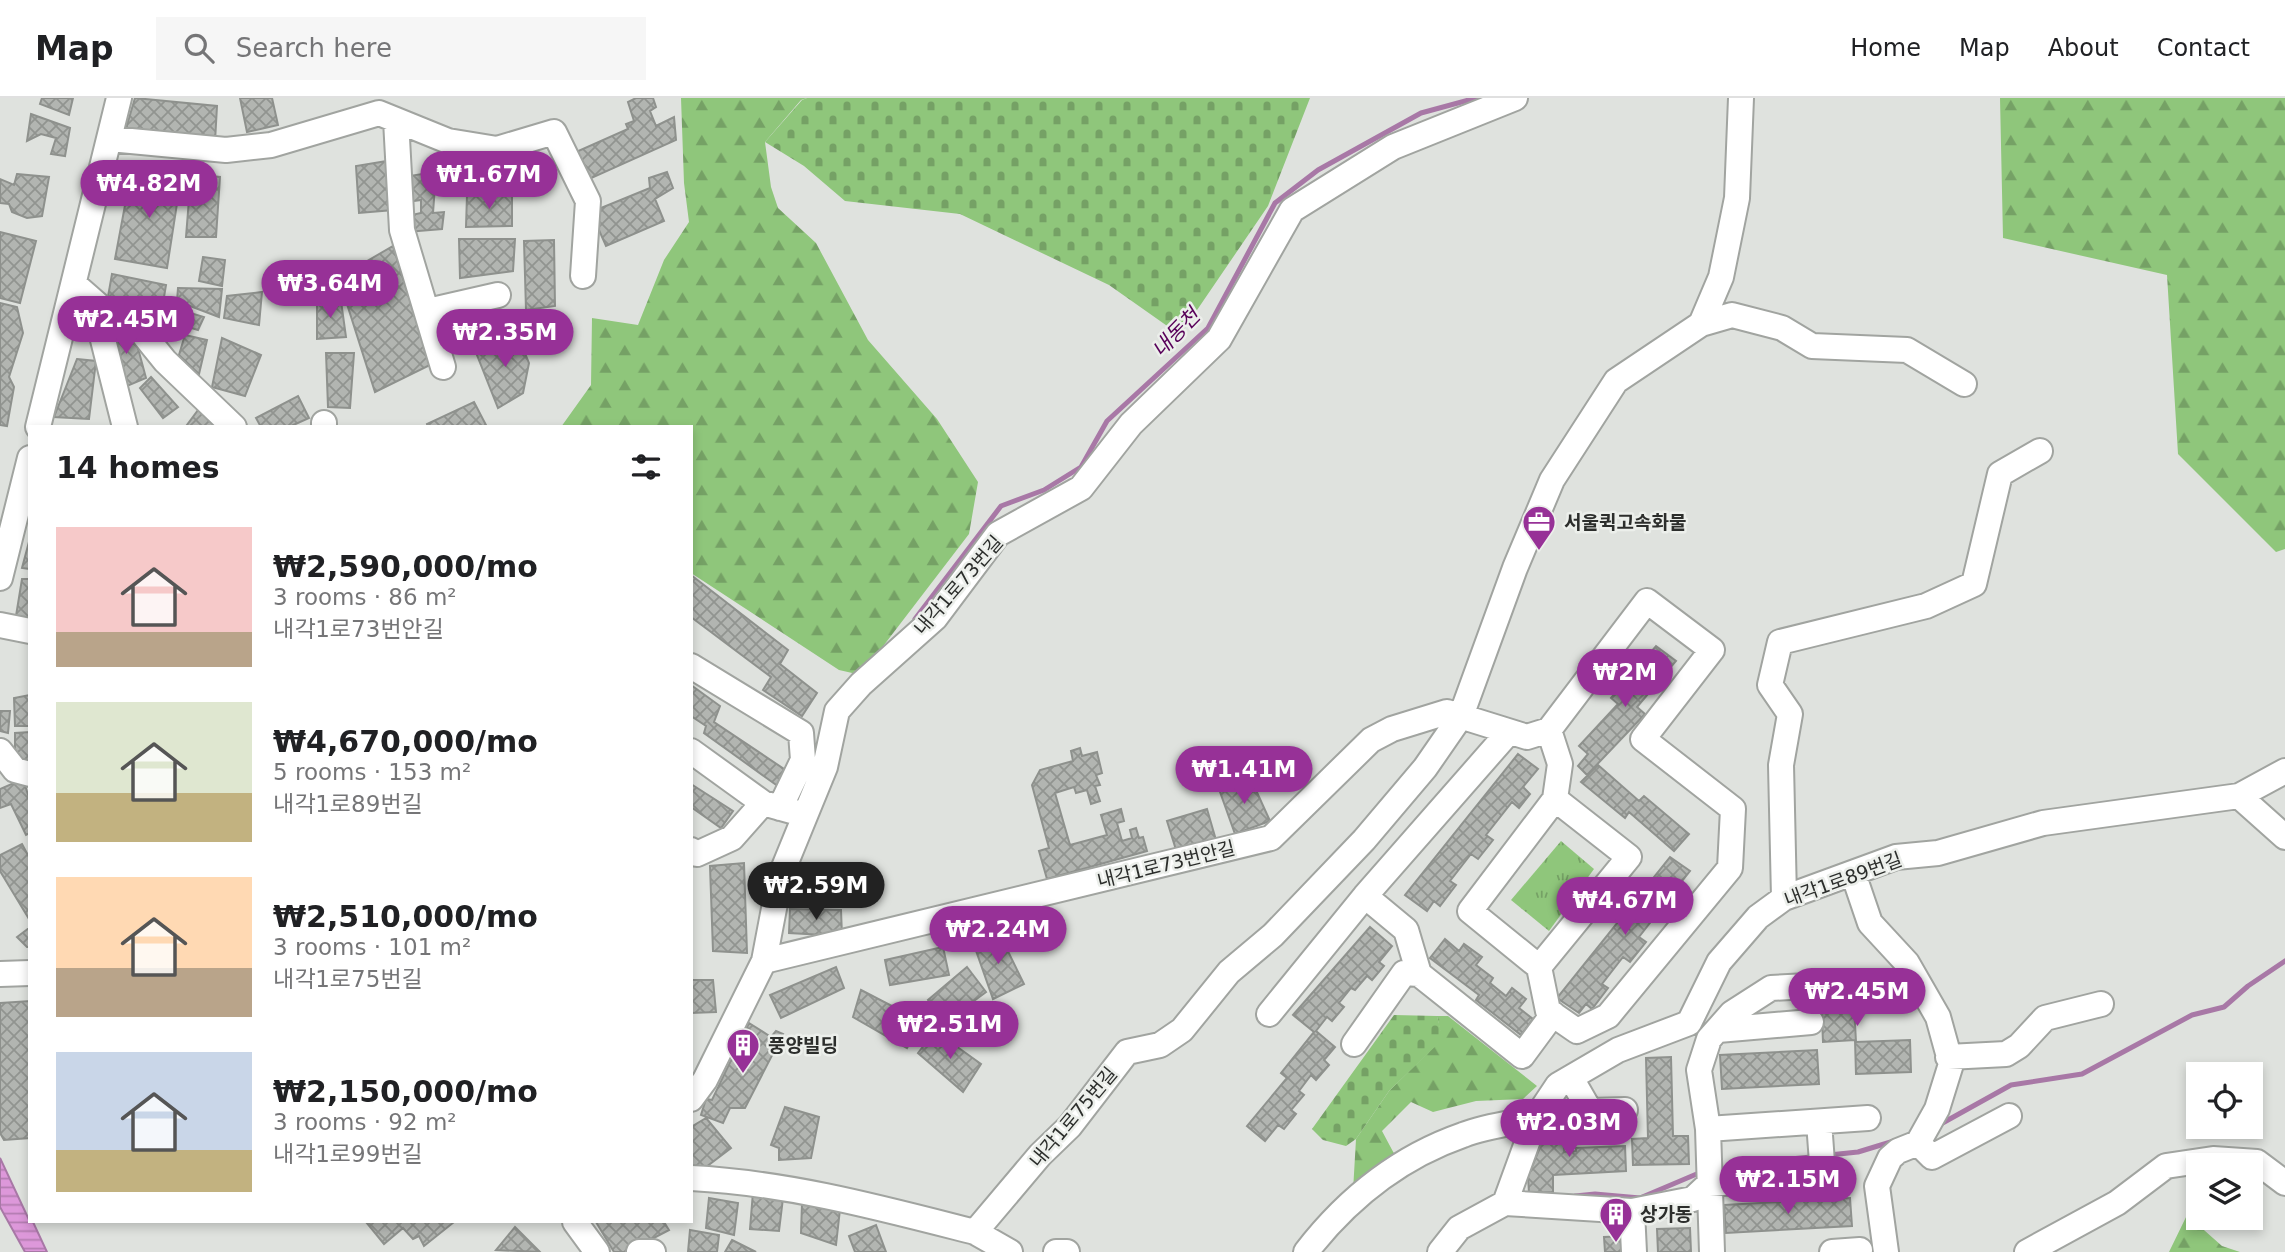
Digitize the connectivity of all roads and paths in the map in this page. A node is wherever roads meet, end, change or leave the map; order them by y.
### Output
1 (119, 98) edge
2 (1516, 98) edge
3 (1741, 98) edge
4 (396, 120) junction
5 (110, 139) junction
6 (583, 276) dead end
7 (74, 284) junction
8 (498, 295) dead end
9 (428, 311) junction
10 (1701, 324) junction
11 (443, 367) dead end
12 (1964, 384) dead end
13 (39, 425) edge
14 (124, 425) edge
15 (232, 425) edge
16 (2040, 451) dead end
17 (28, 466) edge
18 (0, 578) edge
19 (0, 625) edge
20 (28, 631) edge
21 (693, 667) edge
22 (1461, 716) junction
23 (1528, 733) junction
24 (0, 751) edge
25 (693, 752) edge
26 (2285, 771) edge
27 (28, 773) edge
28 (2239, 796) junction
29 (1555, 799) junction
30 (782, 809) junction
31 (2285, 837) edge
32 (693, 851) edge
33 (1853, 873) junction
34 (1365, 896) junction
35 (1784, 898) junction
36 (764, 961) junction
37 (1539, 967) junction
38 (28, 973) edge
39 (0, 974) edge
40 (1419, 974) junction
41 (1808, 986) dead end
42 (2101, 1004) dead end
43 (1269, 1014) dead end
44 (1553, 1014) junction
45 (1811, 1022) dead end
46 (1718, 1030) junction
47 (1354, 1044) dead end
48 (1948, 1057) junction
49 (1571, 1078) junction
50 (693, 1096) edge
51 (1625, 1110) dead end
52 (2009, 1116) dead end
53 (1536, 1118) junction
54 (1868, 1118) dead end
55 (1819, 1122) junction
56 (1708, 1129) junction
57 (1918, 1143) junction
58 (693, 1178) edge
59 (2285, 1183) edge
60 (1709, 1184) junction
61 (1505, 1203) junction
62 (1632, 1211) junction
63 (576, 1223) edge
64 (975, 1231) junction
65 (1860, 1250) edge
66 (597, 1252) edge
67 (639, 1252) edge
68 (653, 1252) edge
69 (1010, 1252) edge
70 (1056, 1252) edge
71 (1067, 1252) edge
72 (1306, 1252) edge
73 (1440, 1252) edge
74 (1634, 1252) edge
75 (1712, 1252) edge
76 (1832, 1252) edge
77 (1885, 1252) edge
78 (2027, 1252) edge

1 - 5 street
2 - 30 street, 내각1로73번길
3 - 10 street
4 - 5 street
4 - 6 street
4 - 9 street
5 - 7 street
7 - 13 street
7 - 14 street
7 - 15 street
8 - 9 street
9 - 11 street
10 - 12 street
10 - 22 street, 내각1로75번길
16 - 35 street
17 - 18 street
19 - 20 street
21 - 30 street
22 - 23 street, 내각1로73번안길
22 - 36 street, 내각1로73번안길
22 - 64 street, 내각1로75번길
23 - 29 street
23 - 34 street
23 - 44 street
24 - 27 street
25 - 30 street
26 - 28 street, 내각1로89번길
28 - 31 street
28 - 33 street, 내각1로89번길
29 - 37 street
29 - 37 street
30 - 32 street
30 - 36 street, 내각1로73번길
33 - 35 street, 내각1로89번길
33 - 48 street
34 - 40 street
34 - 43 street
35 - 49 street, 내각1로89번길
36 - 50 street, 내각1로73번길
37 - 44 street
38 - 39 street
40 - 44 street
40 - 47 street
41 - 46 street
42 - 48 street
45 - 46 street
46 - 56 street
48 - 57 street
49 - 51 street
49 - 53 street, 내각1로89번길
52 - 57 street
53 - 61 street, 내각1로89번길
53 - 72 street
54 - 55 street
55 - 56 street
55 - 60 street
56 - 60 street
57 - 77 street
58 - 64 street
59 - 78 street
60 - 62 street
60 - 75 street
61 - 62 street
61 - 73 street
62 - 74 street
63 - 66 street
64 - 69 street
65 - 76 street
67 - 68 street
70 - 71 street

